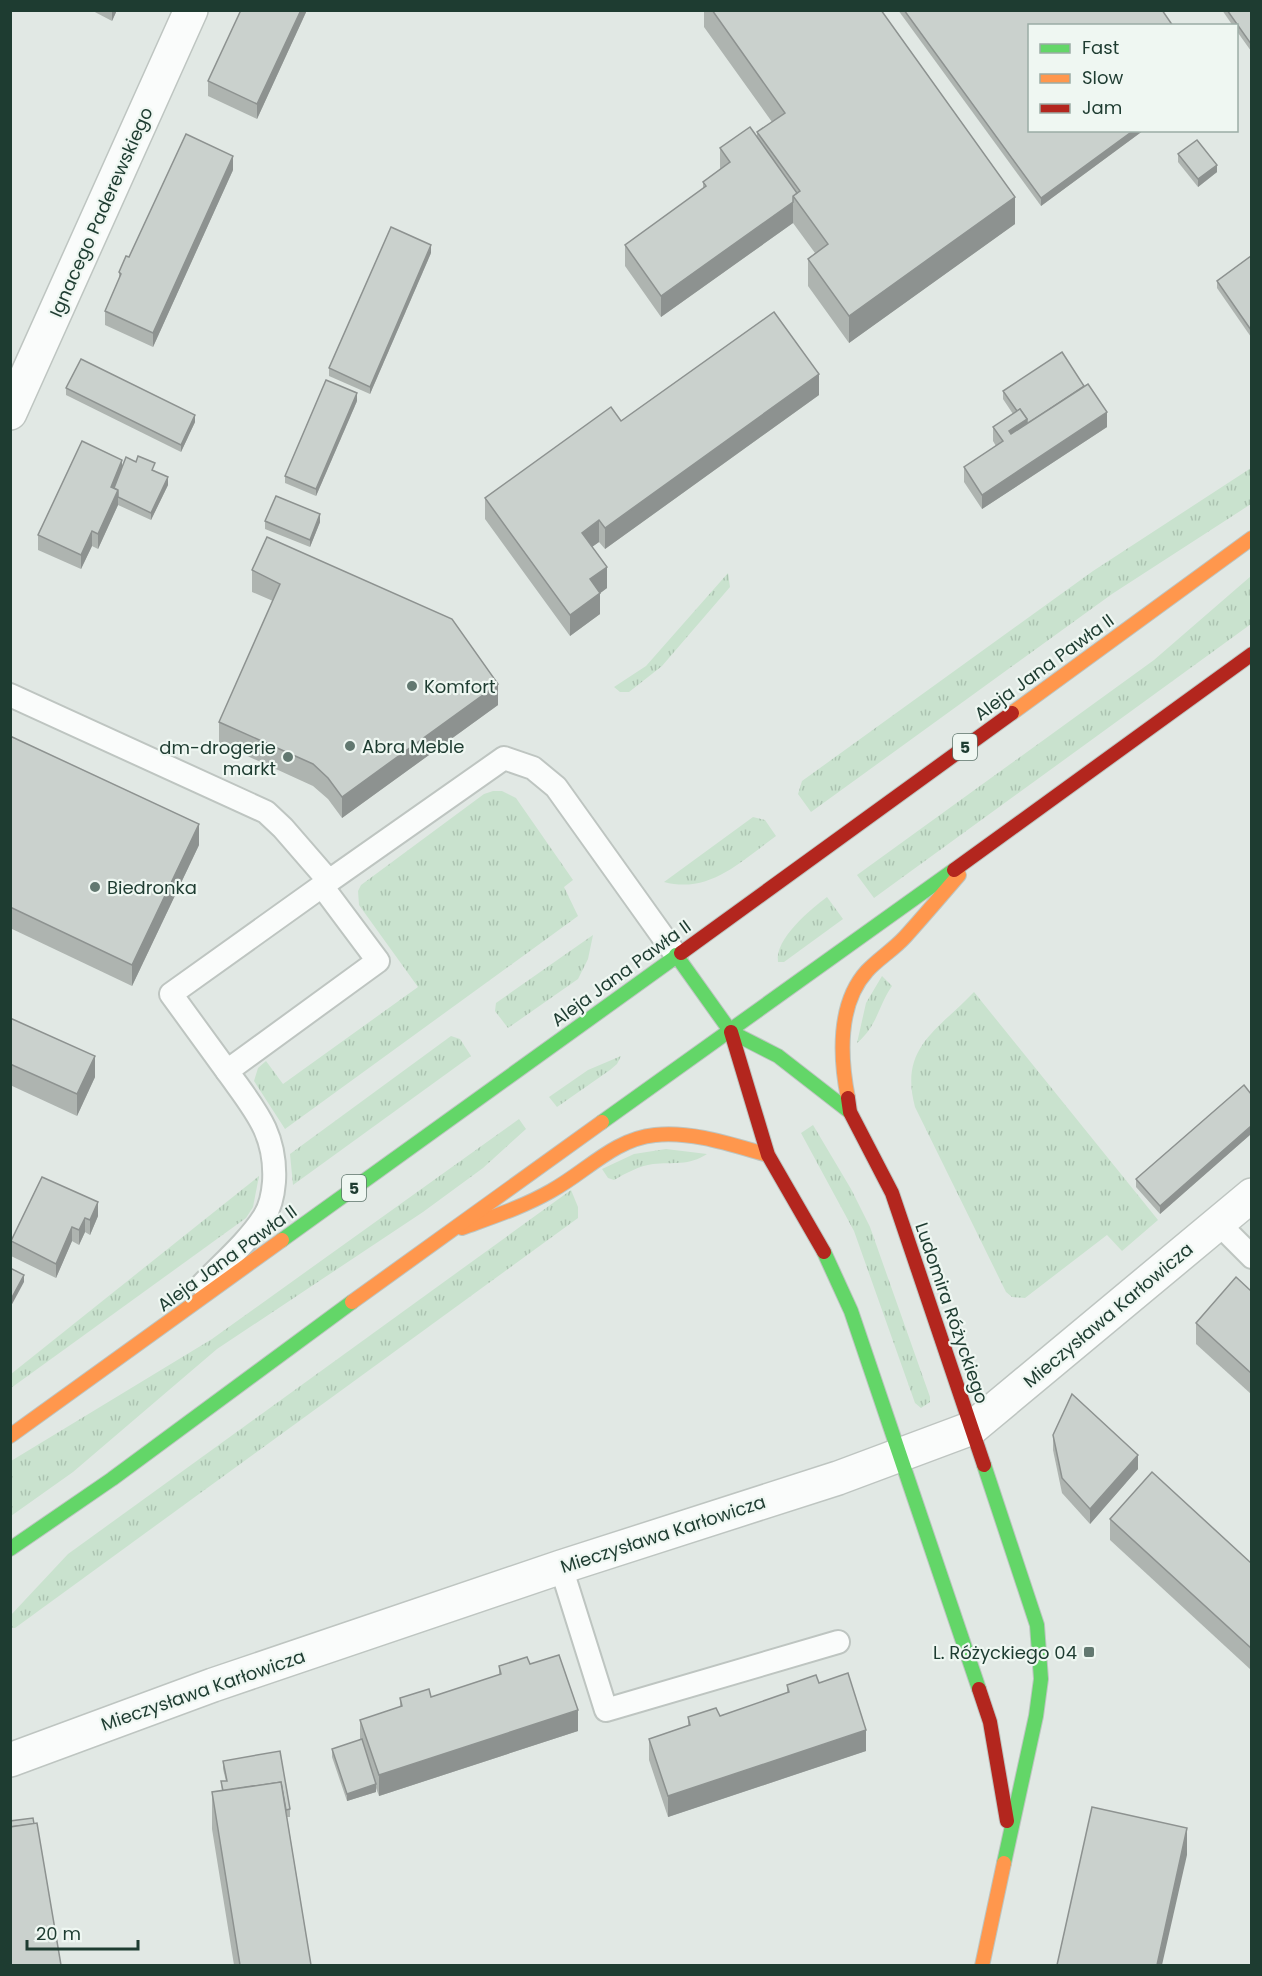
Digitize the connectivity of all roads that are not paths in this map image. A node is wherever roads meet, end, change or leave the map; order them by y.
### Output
1 (190, 10) edge
2 (10, 413) edge
3 (1251, 538) edge
4 (1251, 654) edge
5 (10, 695) edge
6 (983, 847) junction
7 (326, 884) junction
8 (676, 955) junction
9 (731, 1032) junction
10 (227, 1071) junction
11 (850, 1112) junction
12 (768, 1155) junction
13 (1251, 1195) edge
14 (1218, 1223) junction
15 (441, 1236) junction
16 (1251, 1257) edge
17 (169, 1322) junction
18 (972, 1428) junction
19 (10, 1436) edge
20 (900, 1455) junction
21 (10, 1548) edge
22 (561, 1567) junction
23 (838, 1642) dead end
24 (10, 1760) edge
25 (1011, 1841) junction
26 (982, 1965) edge

1 - 2 street, Ignacego Paderewskiego
3 - 8 main road, Aleja Jana Pawła II / 5
4 - 6 main road
5 - 7 lane
6 - 9 main road
6 - 11 main road, Ludomira Różyckiego
7 - 8 lane
7 - 10 lane
7 - 10 lane
8 - 9 main road
8 - 17 main road, Aleja Jana Pawła II / 5
9 - 11 main road
9 - 12 main road, Ludomira Różyckiego
9 - 15 main road
10 - 17 lane
11 - 18 main road, Ludomira Różyckiego
12 - 15 main road
12 - 20 main road, Ludomira Różyckiego
13 - 14 street, Mieczysława Karłowicza
14 - 16 lane
14 - 18 street, Mieczysława Karłowicza
15 - 21 main road
17 - 19 main road, Aleja Jana Pawła II / 5
18 - 20 street, Mieczysława Karłowicza
18 - 25 main road, Ludomira Różyckiego
20 - 22 street, Mieczysława Karłowicza
20 - 25 main road, Ludomira Różyckiego
22 - 23 lane
22 - 24 street, Mieczysława Karłowicza
25 - 26 main road, Ludomira Różyckiego

